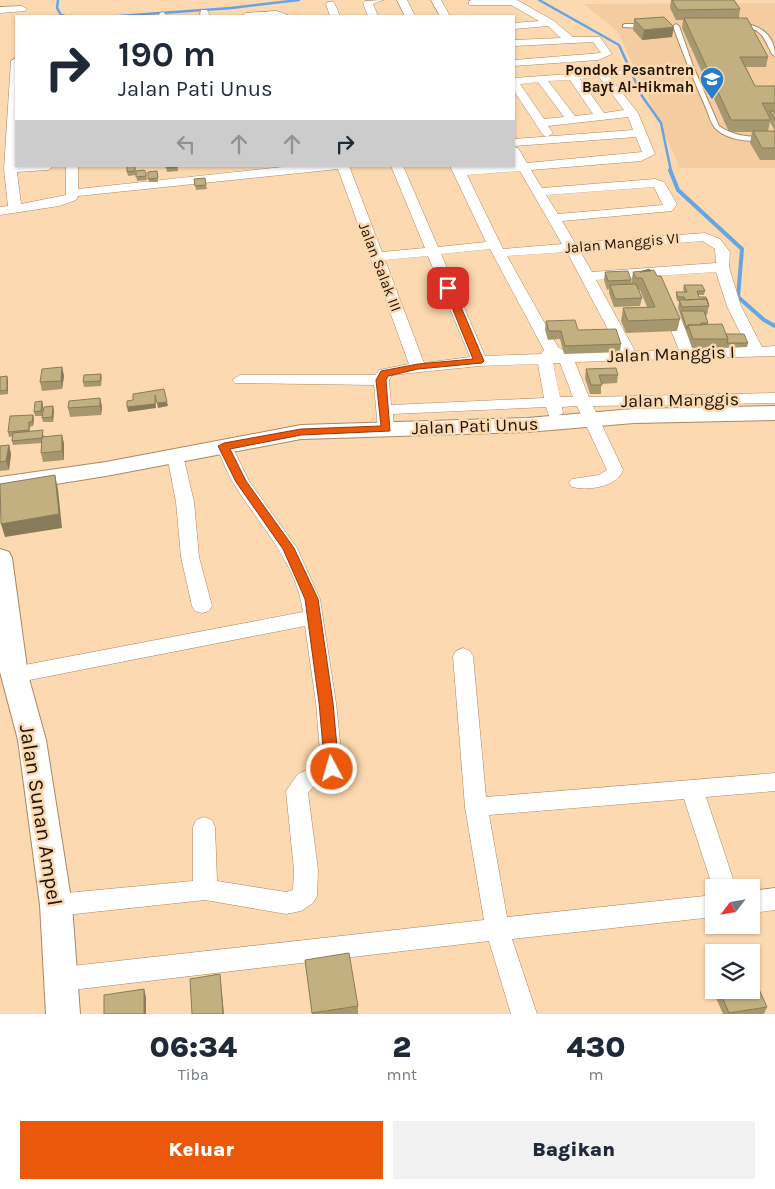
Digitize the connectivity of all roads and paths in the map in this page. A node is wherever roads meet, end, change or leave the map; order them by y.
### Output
1 (378, 0) edge
2 (402, 0) edge
3 (436, 0) edge
4 (471, 2) edge
5 (331, 4) dead end
6 (22, 9) edge
7 (0, 10) edge
8 (266, 15) edge
9 (283, 15) edge
10 (335, 15) edge
11 (373, 15) edge
12 (410, 15) edge
13 (444, 15) edge
14 (478, 15) edge
15 (550, 23) junction
16 (735, 25) edge
17 (515, 26) edge
18 (624, 26) dead end
19 (650, 26) edge
20 (668, 26) edge
21 (676, 26) junction
22 (686, 26) edge
23 (569, 39) junction
24 (515, 43) edge
25 (775, 54) edge
26 (515, 64) edge
27 (621, 72) dead end
28 (602, 74) junction
29 (573, 76) junction
30 (541, 79) junction
31 (15, 81) edge
32 (0, 82) edge
33 (515, 82) edge
34 (515, 84) edge
35 (15, 100) edge
36 (632, 113) junction
37 (601, 117) junction
38 (572, 120) junction
39 (14, 123) edge
40 (540, 123) junction
41 (641, 133) junction
42 (775, 139) edge
43 (556, 140) junction
44 (515, 143) edge
45 (10, 147) edge
46 (515, 153) edge
47 (575, 163) junction
48 (35, 167) edge
49 (72, 167) edge
50 (182, 167) edge
51 (314, 167) edge
52 (344, 167) edge
53 (397, 167) edge
54 (522, 168) junction
55 (10, 169) junction
56 (457, 169) edge
57 (233, 171) edge
58 (183, 180) junction
59 (537, 192) junction
60 (73, 193) junction
61 (15, 207) junction
62 (0, 211) edge
63 (553, 218) junction
64 (571, 247) junction
65 (496, 249) junction
66 (433, 251) junction
67 (376, 257) junction
68 (722, 268) junction
69 (654, 272) junction
70 (586, 277) junction
71 (756, 351) junction
72 (775, 351) edge
73 (688, 353) junction
74 (548, 355) junction
75 (630, 355) junction
76 (566, 359) junction
77 (479, 361) junction
78 (418, 366) junction
79 (240, 380) dead end
80 (381, 380) junction
81 (775, 398) edge
82 (588, 411) junction
83 (554, 412) junction
84 (775, 413) edge
85 (385, 419) junction
86 (224, 446) junction
87 (175, 455) junction
88 (578, 483) dead end
89 (0, 485) edge
90 (0, 558) edge
91 (202, 606) dead end
92 (314, 617) junction
93 (463, 656) dead end
94 (14, 675) junction
95 (775, 782) edge
96 (692, 789) junction
97 (476, 807) junction
98 (204, 827) dead end
99 (721, 879) edge
100 (205, 890) junction
101 (775, 899) edge
102 (760, 901) edge
103 (56, 905) junction
104 (705, 907) edge
105 (497, 928) junction
106 (62, 979) junction
107 (64, 1014) edge
108 (524, 1014) edge

1 - 11 street
2 - 12 street
3 - 13 street
4 - 14 street
4 - 15 street
5 - 10 street
6 - 7 street
8 - 9 street
15 - 17 street
15 - 23 street
16 - 25 lane
18 - 19 lane
20 - 21 lane
21 - 22 lane
21 - 42 lane
23 - 24 street
23 - 26 street
27 - 28 street
28 - 29 street
28 - 36 street
29 - 30 street
29 - 37 street
30 - 33 street
30 - 38 street
31 - 32 street
31 - 35 street
34 - 40 street
35 - 39 street
36 - 37 street
36 - 41 street
37 - 38 street
38 - 40 street
39 - 45 street
40 - 43 street
41 - 43 street
41 - 47 street
43 - 44 street
43 - 47 street
45 - 55 street
46 - 54 street
47 - 54 street
48 - 55 street
49 - 60 street
50 - 58 street
51 - 57 street
52 - 67 street, Jalan Salak III
53 - 66 street
54 - 56 street
54 - 59 street
55 - 61 street
56 - 65 street
57 - 58 street
58 - 60 street
59 - 63 street
59 - 63 street
60 - 61 street
61 - 62 street
63 - 64 street
64 - 65 street, Jalan Manggis VI
64 - 68 street, Jalan Manggis VI
64 - 70 street
65 - 66 street, Jalan Manggis VI
65 - 74 street
66 - 67 street, Jalan Manggis VI
66 - 77 street
67 - 78 street, Jalan Salak III
68 - 69 street
68 - 71 street
69 - 70 street
69 - 73 street
70 - 75 street
71 - 72 street, Jalan Manggis I
71 - 73 street, Jalan Manggis I
73 - 75 street, Jalan Manggis I
74 - 76 street, Jalan Manggis I
74 - 77 street, Jalan Manggis I
74 - 83 street
75 - 76 street, Jalan Manggis I
76 - 82 street
77 - 78 street, Jalan Manggis I
78 - 80 street, Jalan Manggis I
79 - 80 street
80 - 85 street
81 - 82 street, Jalan Manggis
82 - 83 main road, Jalan Pati Unus
82 - 84 main road, Jalan Pati Unus
82 - 88 street
83 - 85 main road, Jalan Pati Unus
85 - 86 main road, Jalan Pati Unus
86 - 87 main road, Jalan Pati Unus
86 - 92 street
87 - 89 main road, Jalan Pati Unus
87 - 91 street
90 - 94 main road, Jalan Sunan Ampel
92 - 94 street
92 - 100 street
93 - 97 street
94 - 103 main road, Jalan Sunan Ampel
95 - 96 street
96 - 97 street
96 - 99 street
97 - 105 street
98 - 100 street
100 - 103 street
101 - 102 street
103 - 106 main road, Jalan Sunan Ampel
104 - 105 street
105 - 106 street
105 - 108 street
106 - 107 main road, Jalan Sunan Ampel

